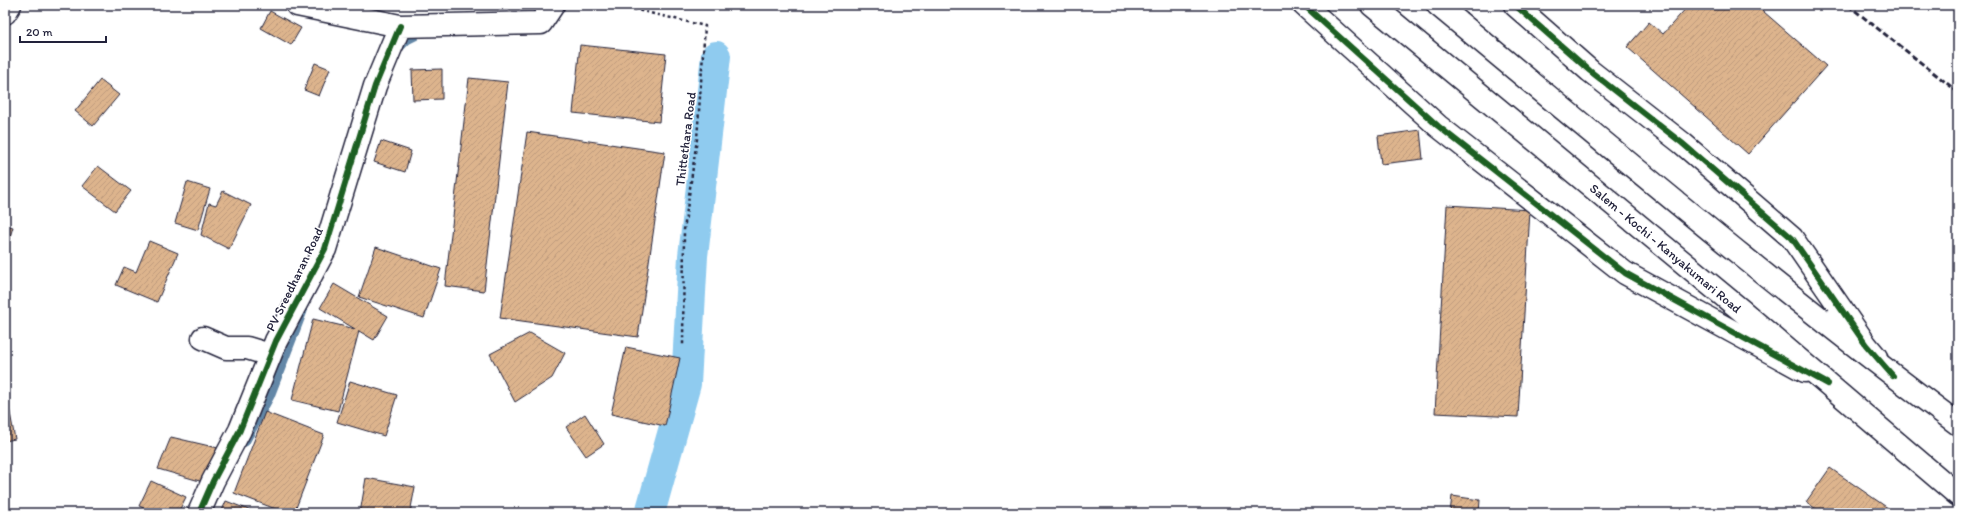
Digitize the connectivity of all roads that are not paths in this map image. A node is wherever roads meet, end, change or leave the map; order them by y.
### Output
1 (10, 5) edge
2 (297, 5) edge
3 (553, 5) edge
4 (1304, 5) edge
5 (1372, 5) edge
6 (1438, 5) edge
7 (1515, 5) edge
8 (5, 13) edge
9 (400, 26) junction
10 (203, 338) dead end
11 (270, 355) junction
12 (1893, 376) junction
13 (1828, 384) junction
14 (1958, 424) edge
15 (1958, 495) edge
16 (199, 513) edge

1 - 8 main road
2 - 9 main road
3 - 9 main road
4 - 13 main road
5 - 13 main road, Salem - Kochi - Kanyakumari Road
6 - 12 main road
7 - 12 main road
9 - 11 main road, PV Sreedharan Road
10 - 11 main road
11 - 16 main road, PV Sreedharan Road
12 - 14 main road
13 - 15 main road, Salem - Kochi - Kanyakumari Road

